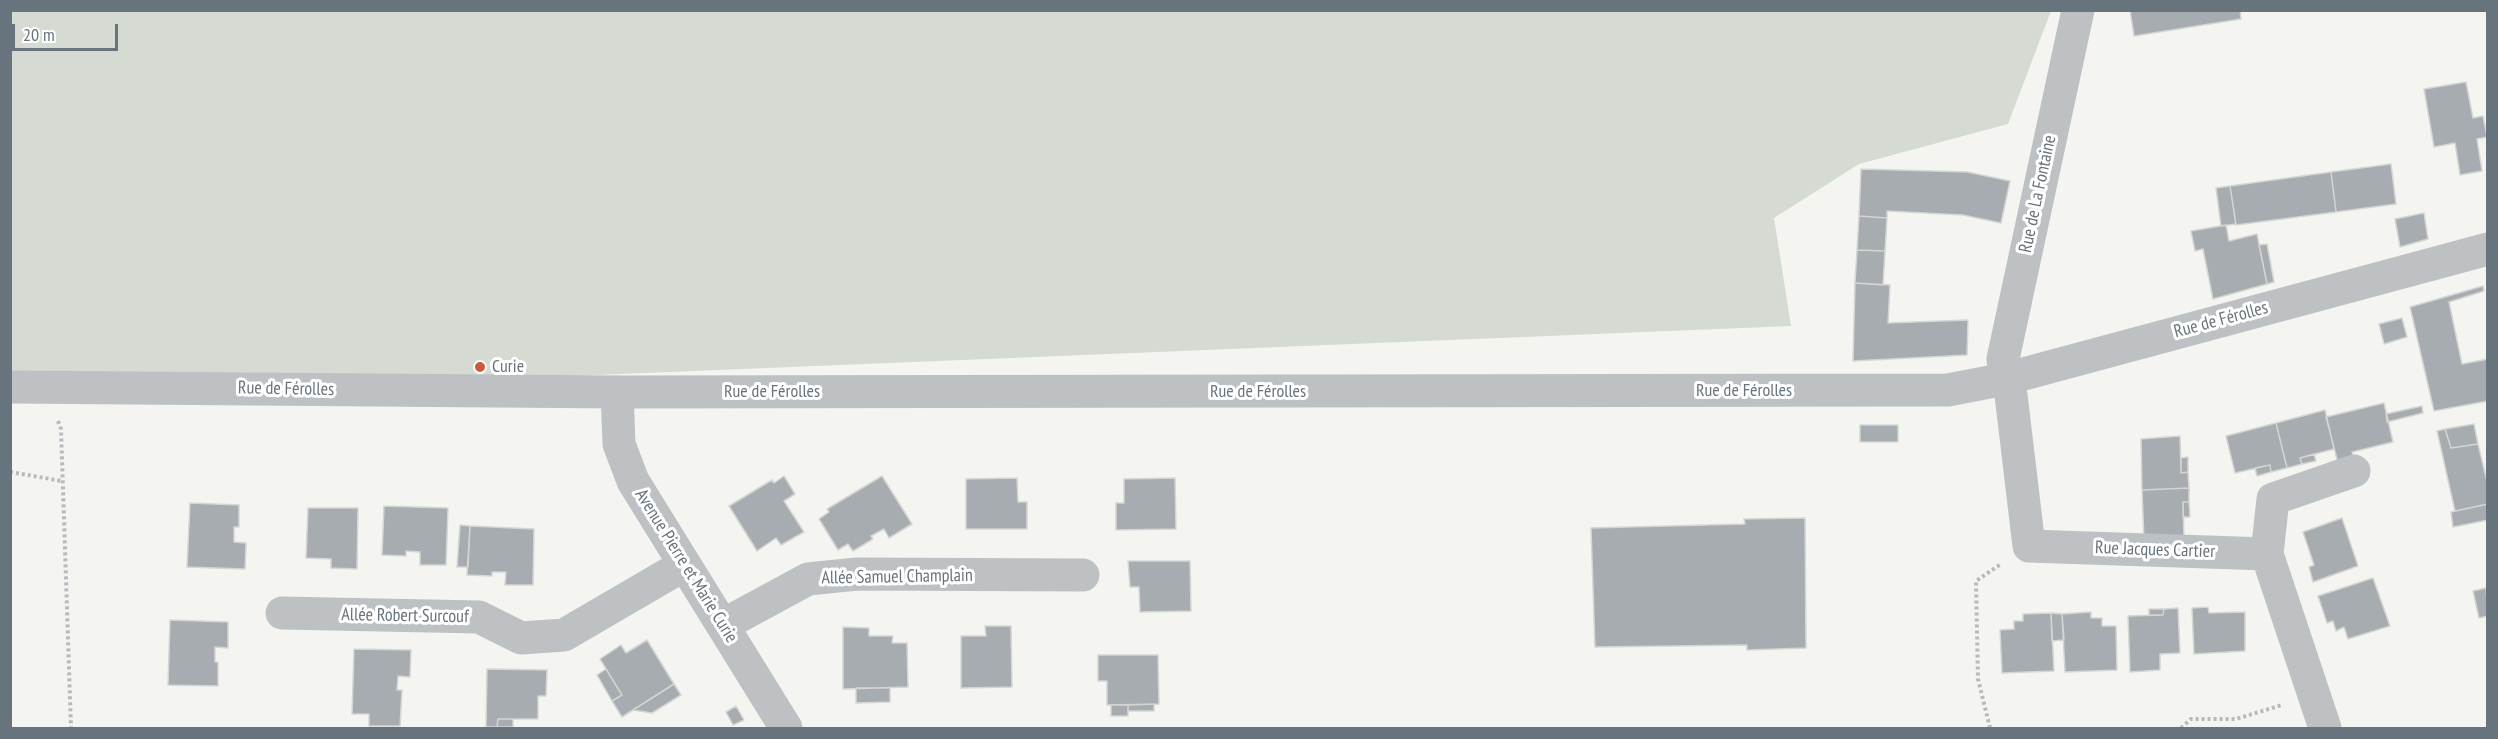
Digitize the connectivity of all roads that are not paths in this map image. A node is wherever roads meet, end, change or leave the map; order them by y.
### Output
1 (2078, 10) edge
2 (2487, 249) edge
3 (2005, 379) junction
4 (10, 387) edge
5 (617, 392) junction
6 (2354, 471) dead end
7 (2267, 554) junction
8 (684, 565) junction
9 (1083, 575) dead end
10 (282, 614) dead end
11 (723, 625) junction
12 (786, 729) edge
13 (2325, 729) edge

1 - 3 street, Rue de La Fontaine
2 - 3 street, Rue de Férolles
3 - 5 street, Rue de Férolles
3 - 7 street, Rue Jacques Cartier
4 - 5 street, Rue de Férolles
5 - 8 street, Avenue Pierre et Marie Curie
6 - 7 street
7 - 13 street
8 - 10 street, Allée Robert Surcouf
8 - 11 street, Avenue Pierre et Marie Curie
9 - 11 street, Allée Samuel Champlain
11 - 12 street, Avenue Pierre et Marie Curie

